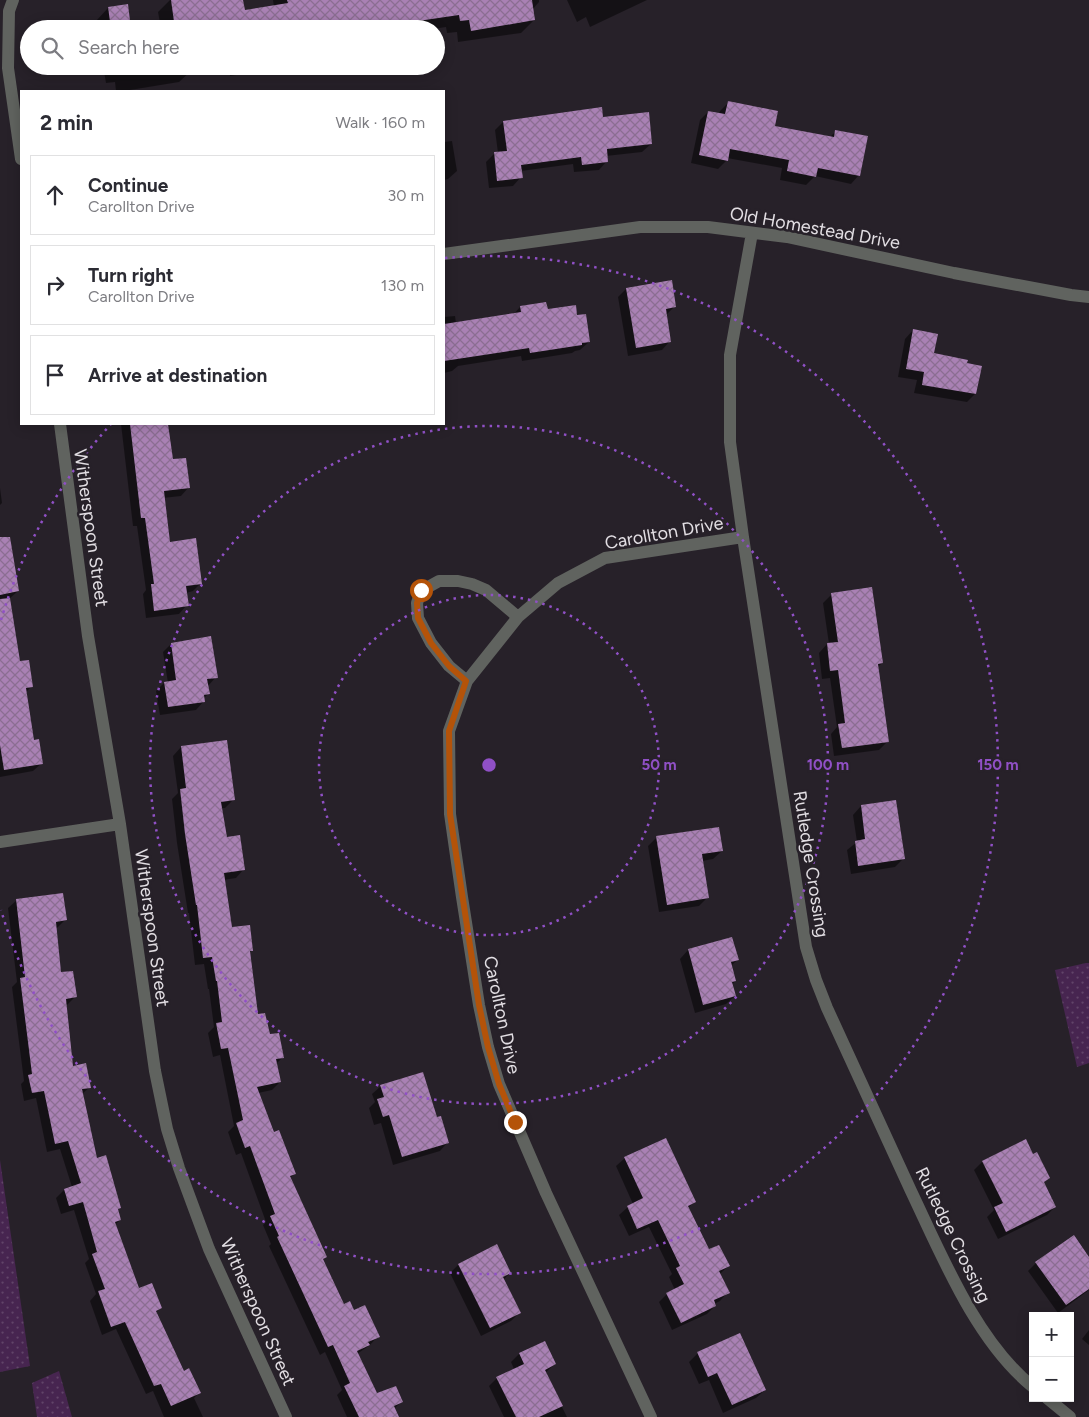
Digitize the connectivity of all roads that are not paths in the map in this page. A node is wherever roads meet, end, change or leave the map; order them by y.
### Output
1 (13, 0) edge
2 (20, 153) edge
3 (752, 233) junction
4 (445, 254) edge
5 (1089, 297) edge
6 (60, 425) edge
7 (743, 537) junction
8 (518, 617) junction
9 (466, 681) junction
10 (120, 824) junction
11 (0, 842) edge
12 (1029, 1384) edge
13 (1052, 1402) edge
14 (286, 1417) edge
15 (651, 1417) edge
16 (1070, 1417) edge

1 - 2 street
3 - 4 street, Old Homestead Drive
3 - 5 street, Old Homestead Drive
3 - 7 street, Rutledge Crossing
6 - 10 street, Witherspoon Street
7 - 8 street, Carollton Drive
7 - 12 street, Rutledge Crossing
8 - 9 street, Carollton Drive
8 - 9 street
9 - 15 street, Carollton Drive
10 - 11 street
10 - 14 street, Witherspoon Street
13 - 16 street

